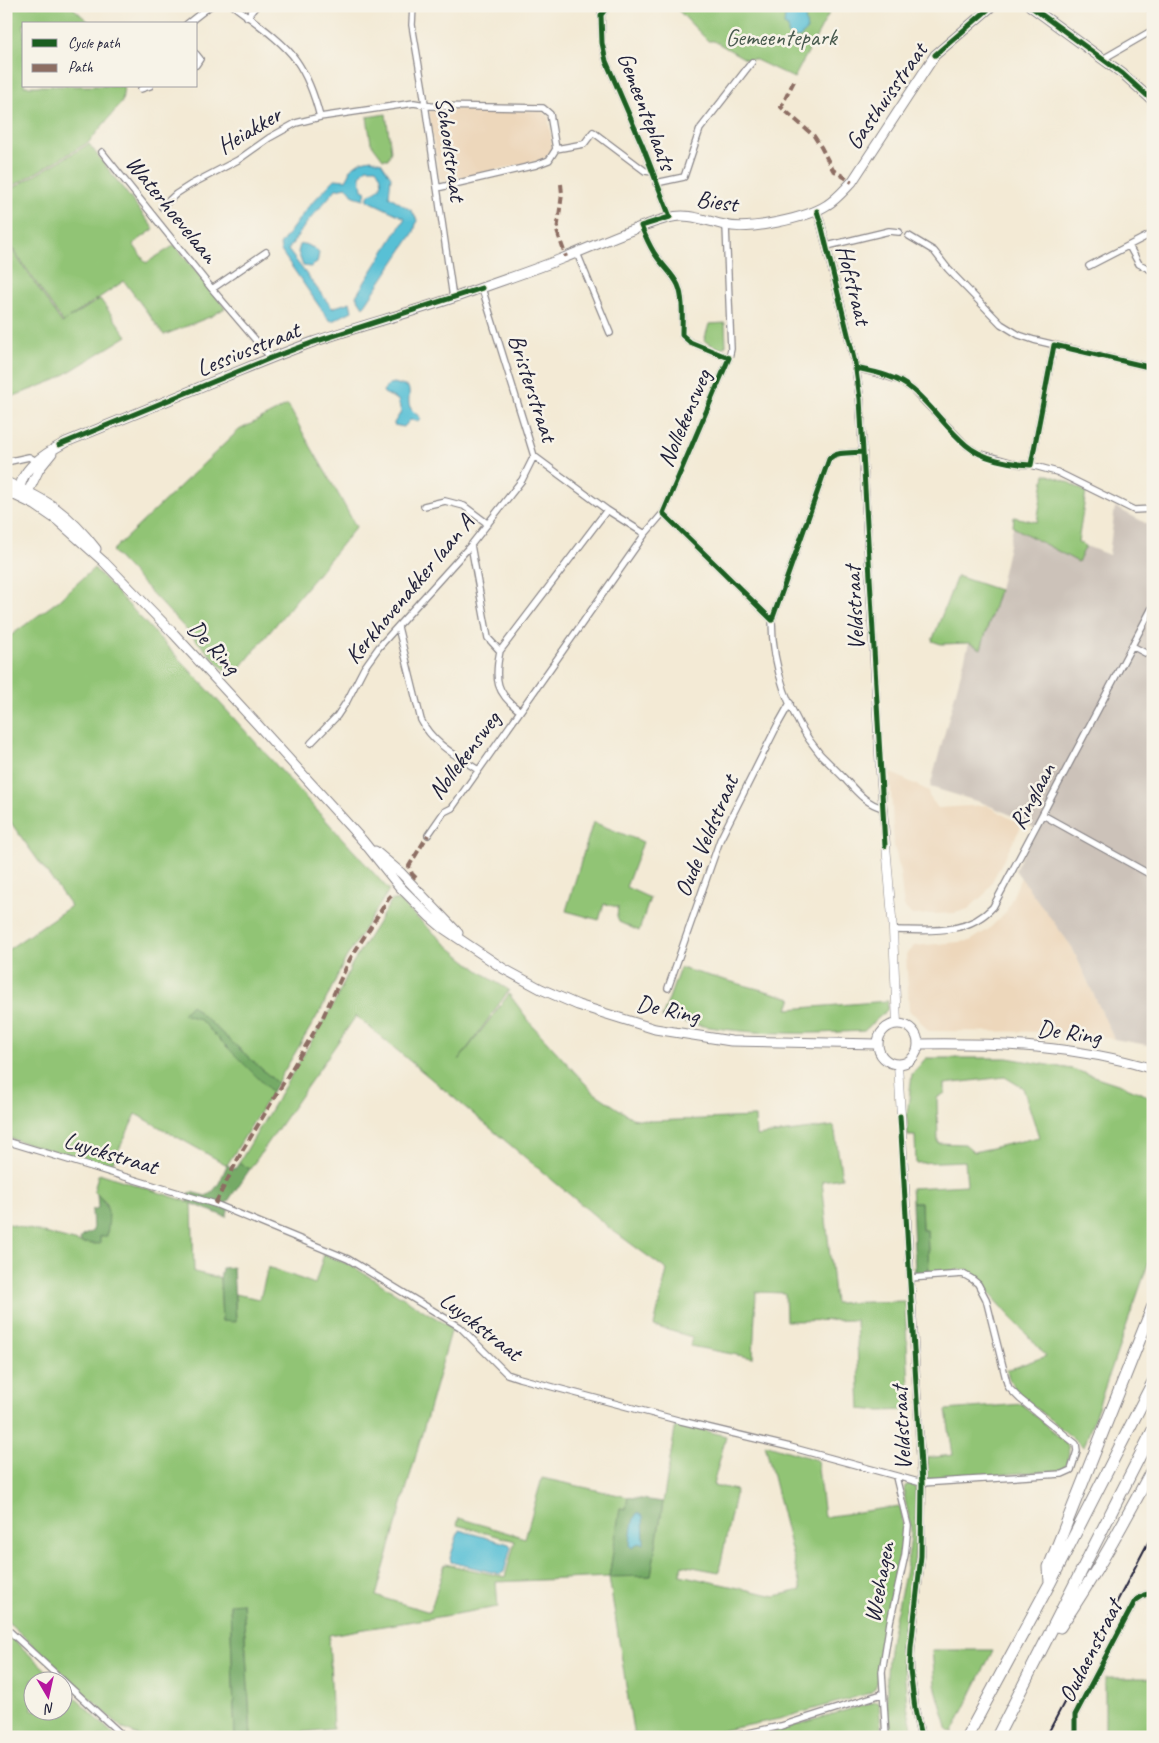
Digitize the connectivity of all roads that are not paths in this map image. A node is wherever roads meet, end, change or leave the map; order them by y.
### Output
1 (210, 6) edge
2 (234, 6) edge
3 (256, 6) edge
4 (413, 6) edge
5 (601, 6) edge
6 (608, 6) edge
7 (992, 6) edge
8 (1030, 6) edge
9 (1146, 6) edge
10 (1153, 11) edge
11 (601, 15) junction
12 (247, 17) junction
13 (190, 22) edge
14 (1153, 30) edge
15 (1103, 60) junction
16 (752, 62) dead end
17 (144, 88) edge
18 (141, 89) dead end
19 (1153, 101) edge
20 (425, 105) junction
21 (320, 117) junction
22 (556, 149) junction
23 (102, 152) dead end
24 (652, 172) junction
25 (656, 184) junction
26 (437, 188) junction
27 (162, 207) dead end
28 (817, 211) junction
29 (670, 217) junction
30 (641, 226) junction
31 (726, 226) junction
32 (899, 232) dead end
33 (1153, 233) edge
34 (909, 236) dead end
35 (827, 246) junction
36 (1129, 246) junction
37 (266, 252) dead end
38 (576, 252) junction
39 (1089, 266) dead end
40 (1153, 271) edge
41 (482, 288) junction
42 (212, 289) junction
43 (453, 298) junction
44 (610, 333) dead end
45 (1054, 345) junction
46 (271, 358) junction
47 (729, 358) junction
48 (856, 368) junction
49 (1153, 368) edge
50 (59, 445) junction
51 (863, 452) junction
52 (534, 456) junction
53 (36, 461) junction
54 (6, 462) edge
55 (1031, 464) junction
56 (6, 482) edge
57 (6, 491) edge
58 (22, 492) junction
59 (424, 506) dead end
60 (1153, 509) edge
61 (607, 510) junction
62 (663, 513) junction
63 (488, 524) junction
64 (645, 534) junction
65 (471, 545) junction
66 (104, 562) junction
67 (1153, 606) edge
68 (772, 620) junction
69 (398, 627) junction
70 (1132, 646) junction
71 (500, 651) junction
72 (1153, 657) edge
73 (790, 703) junction
74 (520, 711) junction
75 (311, 743) dead end
76 (478, 770) junction
77 (882, 808) junction
78 (1043, 815) junction
79 (428, 835) dead end
80 (1153, 876) edge
81 (893, 930) junction
82 (668, 988) dead end
83 (897, 1024) junction
84 (877, 1044) junction
85 (918, 1044) junction
86 (898, 1064) junction
87 (1153, 1069) edge
88 (6, 1141) edge
89 (910, 1278) junction
90 (1153, 1306) edge
91 (1153, 1382) edge
92 (1153, 1430) edge
93 (1153, 1468) edge
94 (896, 1477) junction
95 (922, 1483) junction
96 (1050, 1583) junction
97 (1153, 1593) edge
98 (6, 1628) edge
99 (1036, 1661) junction
100 (882, 1694) junction
101 (124, 1737) edge
102 (730, 1737) edge
103 (886, 1737) edge
104 (921, 1737) edge
105 (967, 1737) edge
106 (997, 1737) edge
107 (1075, 1737) edge

1 - 13 street
2 - 12 street
3 - 12 street
4 - 20 street, Schoolstraat
5 - 11 street, Gemeenteplaats
6 - 11 street
7 - 28 main road, Gasthuisstraat
8 - 15 main road
9 - 10 street
11 - 24 street, Gemeenteplaats
12 - 21 street
14 - 15 street
15 - 19 main road
16 - 25 street
17 - 18 street
20 - 21 street, Heiakker
20 - 22 street, Heiakker
20 - 26 street, Schoolstraat
21 - 27 street, Heiakker
22 - 24 street, Gemeenteplaats
22 - 26 street
23 - 42 street, Waterhoevelaan
24 - 25 street, Gemeenteplaats
25 - 29 street, Gemeenteplaats
26 - 43 street, Schoolstraat
28 - 31 main road, Biest
28 - 35 street, Hofstraat
29 - 30 main road, Biest
29 - 31 main road, Biest
30 - 38 main road, Lessiusstraat
30 - 47 street, Nollekensweg
31 - 47 street
32 - 35 street, Hofstraat
33 - 36 street
34 - 45 street
35 - 48 street, Hofstraat
36 - 39 street
36 - 40 street
37 - 42 street, Waterhoevelaan
38 - 41 main road, Lessiusstraat
38 - 44 street
41 - 43 main road, Lessiusstraat
41 - 52 street, Bristerstraat
42 - 46 street, Waterhoevelaan
43 - 46 main road, Lessiusstraat
45 - 49 street
45 - 55 street
46 - 50 main road, Lessiusstraat
47 - 62 street, Nollekensweg
48 - 51 street, Veldstraat
48 - 55 street
50 - 53 main road, Lessiusstraat
50 - 58 main road, Lessiusstraat
51 - 68 street
51 - 77 street, Veldstraat
52 - 61 street, Bristerstraat
52 - 63 street, Kerkhovenakker laan A
53 - 54 street
53 - 58 main road, Lessiusstraat
55 - 60 street
56 - 58 main road
57 - 58 main road
58 - 66 main road, De Ring
58 - 66 main road
59 - 63 street
61 - 64 street, Bristerstraat
61 - 71 street
62 - 64 street, Nollekensweg
62 - 68 street
63 - 65 street, Kerkhovenakker laan A
64 - 74 street, Nollekensweg
65 - 69 street, Kerkhovenakker laan A
65 - 71 street
66 - 84 main road, De Ring
67 - 70 street, Ringlaan
68 - 73 street
69 - 75 street, Kerkhovenakker laan A
69 - 76 street
70 - 72 street
70 - 78 street, Ringlaan
71 - 74 street
73 - 77 street
73 - 82 street, Oude Veldstraat
74 - 76 street, Nollekensweg
76 - 79 street, Nollekensweg
77 - 81 street, Veldstraat
78 - 80 street
78 - 81 street, Ringlaan
81 - 83 street, Veldstraat
83 - 84 main road
83 - 85 main road
84 - 86 main road
85 - 86 main road
85 - 87 main road, De Ring
86 - 89 street, Veldstraat
88 - 94 street, Luyckstraat
89 - 95 street, Veldstraat
89 - 95 street, Veldstraat
90 - 96 highway
91 - 96 highway
92 - 99 highway
93 - 99 highway
94 - 95 street, Luyckstraat
94 - 100 street, Weehagen
95 - 104 street, Veldstraat
96 - 105 highway
97 - 107 street, Oudaenstraat
98 - 101 street
99 - 106 highway
100 - 102 street
100 - 103 street, Weehagen

